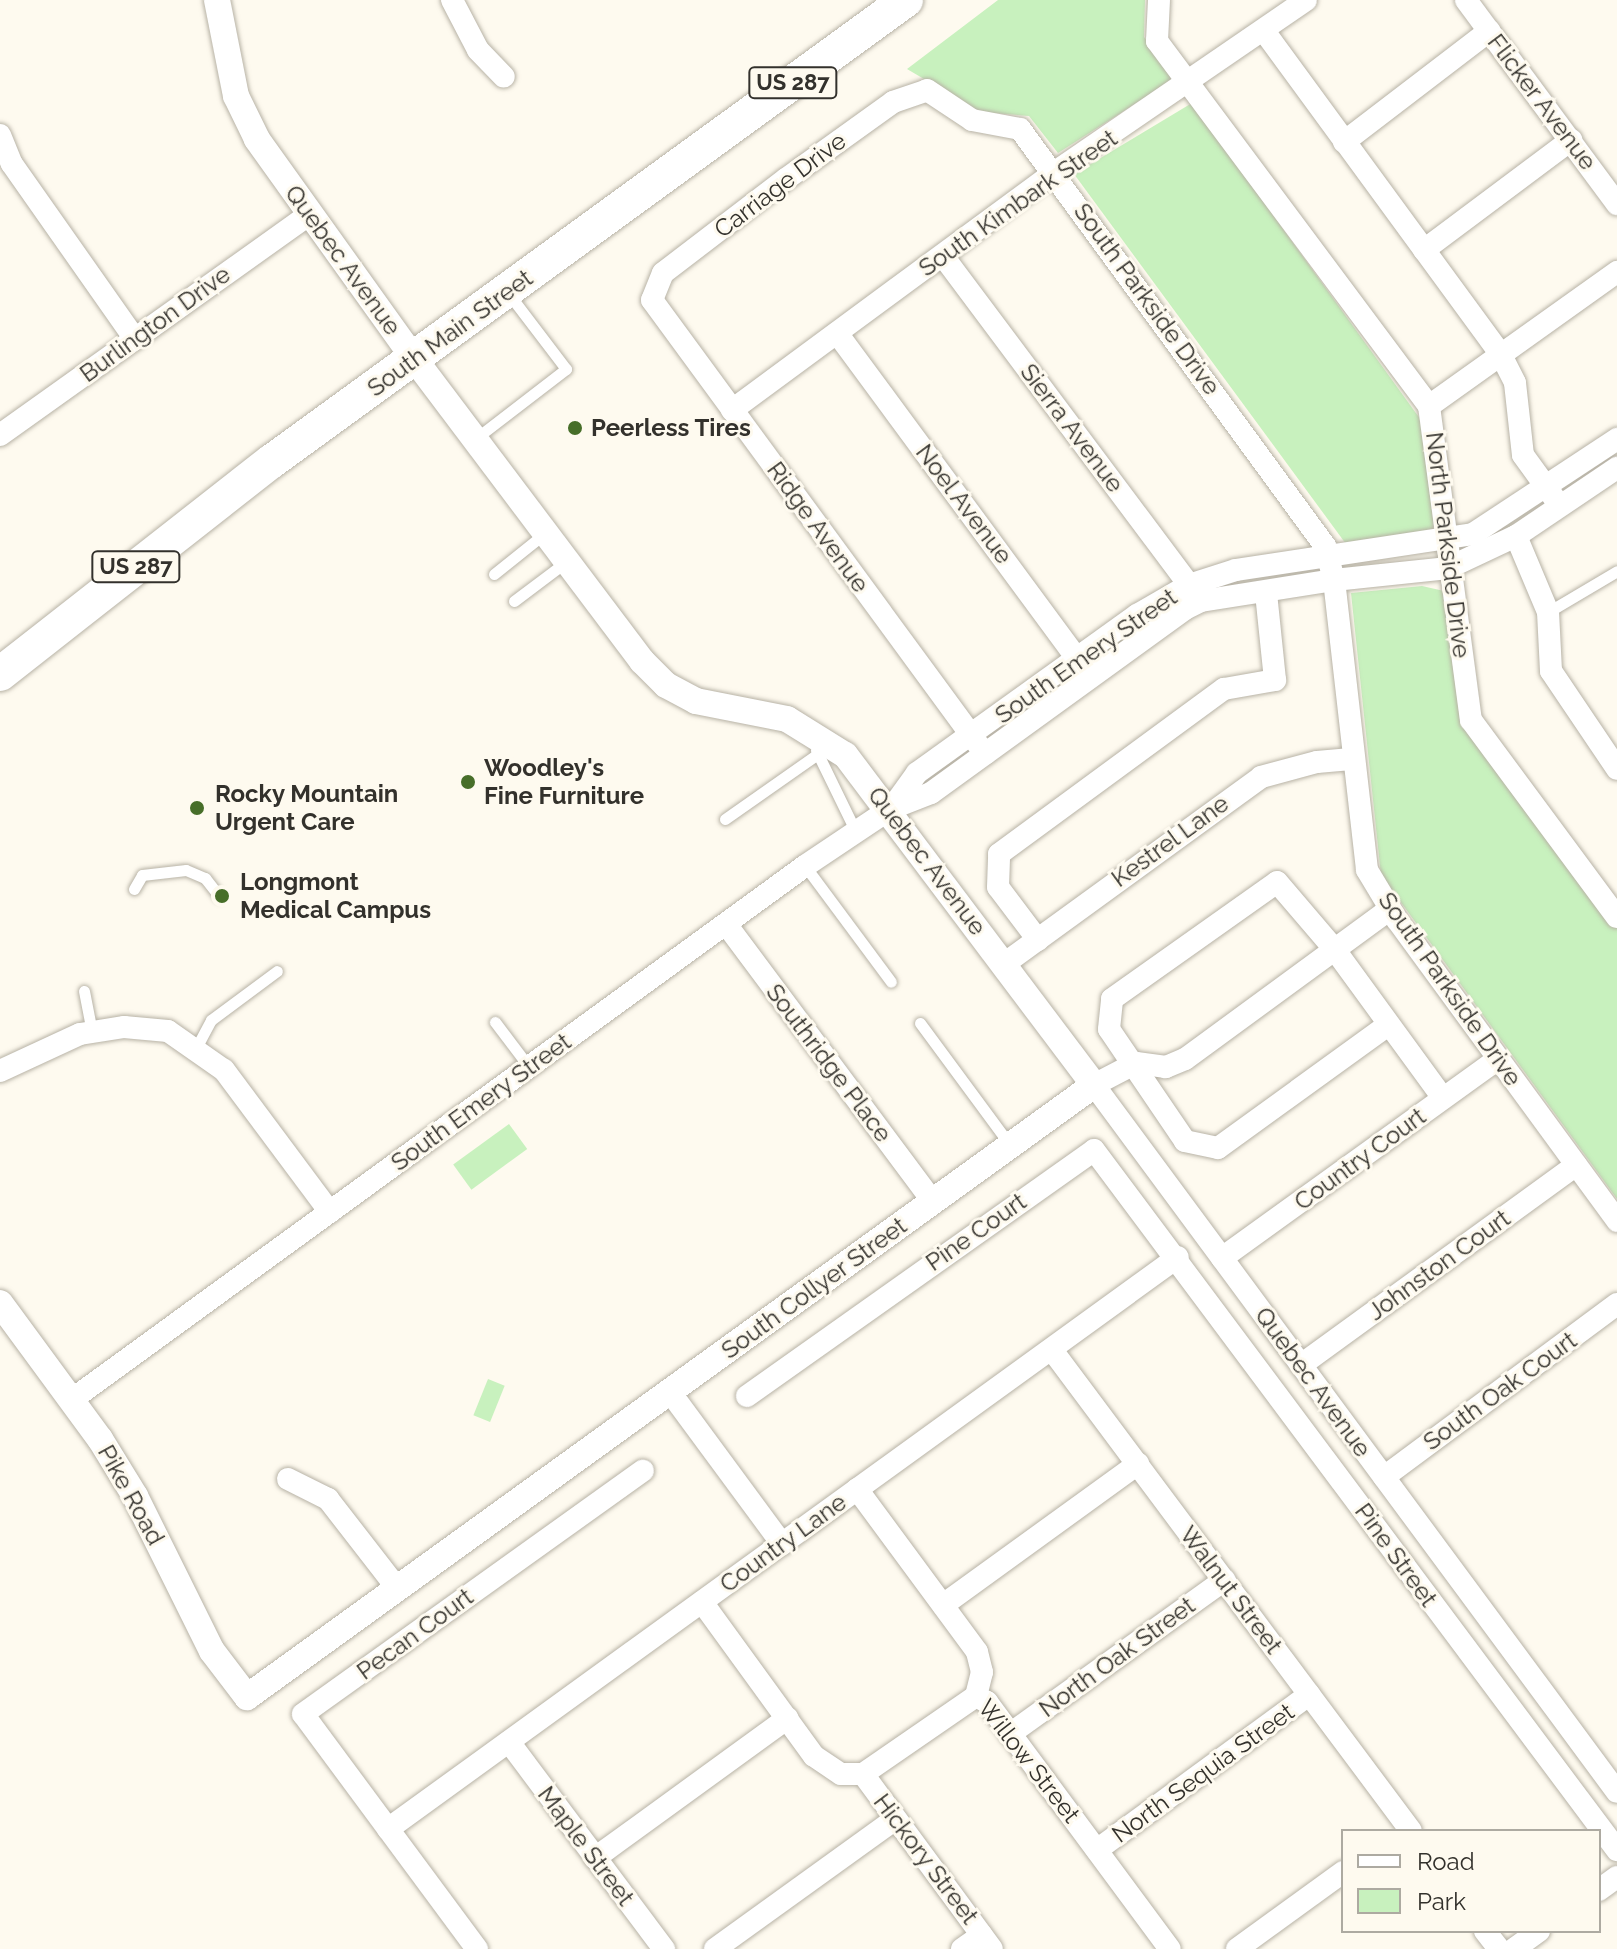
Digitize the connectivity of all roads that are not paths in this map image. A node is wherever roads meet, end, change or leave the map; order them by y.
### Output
1 (217, 0) edge
2 (452, 0) edge
3 (906, 0) edge
4 (1159, 0) edge
5 (1306, 0) edge
6 (1466, 0) edge
7 (1264, 31) junction
8 (1489, 31) junction
9 (504, 77) dead end
10 (1190, 83) junction
11 (927, 90) joint
12 (0, 135) edge
13 (1571, 140) junction
14 (1344, 142) junction
15 (1055, 172) junction
16 (1617, 204) edge
17 (310, 214) junction
18 (1424, 250) junction
19 (943, 256) junction
20 (1617, 272) edge
21 (508, 292) junction
22 (652, 300) joint
23 (837, 333) junction
24 (135, 339) junction
25 (1501, 355) junction
26 (415, 360) junction
27 (1429, 406) junction
28 (732, 410) junction
29 (0, 435) edge
30 (475, 439) junction
31 (1617, 439) edge
32 (1617, 468) edge
33 (1555, 498) junction
34 (545, 534) junction
35 (1516, 536) junction
36 (1444, 542) junction
37 (1330, 557) junction
38 (566, 562) junction
39 (1448, 568) junction
40 (1617, 571) edge
41 (494, 574) dead end
42 (1334, 583) junction
43 (1195, 593) junction
44 (1266, 593) junction
45 (514, 601) dead end
46 (1548, 612) junction
47 (1084, 668) junction
48 (0, 674) edge
49 (816, 744) junction
50 (979, 746) junction
51 (1354, 759) junction
52 (1617, 769) edge
53 (890, 809) junction
54 (725, 819) dead end
55 (856, 832) junction
56 (805, 866) junction
57 (134, 889) dead end
58 (219, 896) dead end
59 (1390, 909) junction
60 (1617, 917) edge
61 (726, 924) junction
62 (1038, 940) junction
63 (1335, 950) junction
64 (1004, 964) junction
65 (277, 971) dead end
66 (891, 982) dead end
67 (84, 991) dead end
68 (495, 1022) dead end
69 (920, 1023) dead end
70 (1388, 1025) junction
71 (92, 1032) junction
72 (195, 1050) junction
73 (1498, 1059) junction
74 (1136, 1063) junction
75 (529, 1067) junction
76 (0, 1071) edge
77 (1094, 1085) junction
78 (1443, 1098) junction
79 (1010, 1146) junction
80 (1576, 1165) junction
81 (933, 1202) junction
82 (330, 1212) junction
83 (1617, 1221) edge
84 (1178, 1257) junction
85 (1222, 1258) junction
86 (0, 1303) edge
87 (1617, 1304) edge
88 (1052, 1350) junction
89 (1301, 1365) junction
90 (670, 1392) junction
91 (747, 1396) dead end
92 (74, 1398) junction
93 (1138, 1464) junction
94 (643, 1471) dead end
95 (1384, 1477) junction
96 (288, 1479) dead end
97 (857, 1489) junction
98 (782, 1544) junction
99 (1224, 1580) junction
100 (397, 1588) junction
101 (702, 1602) junction
102 (943, 1605) junction
103 (1309, 1695) junction
104 (976, 1696) junction
105 (247, 1697) joint
106 (788, 1718) junction
107 (1010, 1734) junction
108 (509, 1742) junction
109 (863, 1774) junction
110 (1617, 1792) edge
111 (895, 1819) junction
112 (388, 1829) junction
113 (1406, 1829) edge
114 (1097, 1850) junction
115 (1617, 1850) edge
116 (595, 1858) junction
117 (1341, 1873) edge
118 (1487, 1933) edge
119 (1536, 1933) edge
120 (987, 1942) edge
121 (477, 1949) edge
122 (664, 1949) edge
123 (715, 1949) edge
124 (962, 1949) edge
125 (1170, 1949) edge
126 (1237, 1949) edge
127 (1499, 1949) edge
128 (1514, 1949) edge

1 - 17 street, Quebec Avenue
2 - 9 street
3 - 21 main road, South Main Street / US 287
4 - 10 street, North Parkside Drive
5 - 7 street, South Kimbark Street
6 - 8 street, Flicker Avenue
7 - 10 street, South Kimbark Street
7 - 14 street
8 - 13 street, Flicker Avenue
8 - 14 street
10 - 15 street, South Kimbark Street
10 - 27 street, North Parkside Drive
11 - 15 street, South Parkside Drive
11 - 22 street, Carriage Drive
12 - 24 street
13 - 16 street, Flicker Avenue
13 - 18 street
14 - 18 street
15 - 19 street, South Kimbark Street
15 - 37 street, South Parkside Drive
17 - 24 street, Burlington Drive
17 - 26 street, Quebec Avenue
18 - 25 street
19 - 23 street, South Kimbark Street
19 - 43 street, Sierra Avenue
20 - 25 street
21 - 26 main road, South Main Street / US 287
21 - 30 lane
22 - 28 street, Ridge Avenue
23 - 28 street, South Kimbark Street
23 - 47 street, Noel Avenue
24 - 29 street, Burlington Drive
25 - 27 street
25 - 33 street
26 - 30 street, Quebec Avenue
26 - 48 main road, South Main Street / US 287
27 - 36 street, North Parkside Drive
28 - 50 street, Ridge Avenue
30 - 34 street, Quebec Avenue
31 - 33 street, South Emery Street
32 - 33 street, South Emery Street
33 - 35 street, South Emery Street
33 - 36 street, South Emery Street
34 - 38 street, Quebec Avenue
34 - 41 lane
35 - 39 street, South Emery Street
35 - 46 street
36 - 37 street, South Emery Street
36 - 39 street, North Parkside Drive
37 - 42 street, South Parkside Drive
37 - 43 street, South Emery Street
38 - 45 lane
38 - 49 street, Quebec Avenue
39 - 42 street, South Emery Street
39 - 60 street, North Parkside Drive
40 - 46 lane
42 - 44 street, South Emery Street
42 - 51 street, South Parkside Drive
43 - 44 street, South Emery Street
43 - 47 street, South Emery Street
44 - 62 street
46 - 52 street
47 - 50 street, South Emery Street
49 - 53 street, Quebec Avenue
49 - 54 lane
49 - 55 lane
50 - 53 street, South Emery Street
51 - 59 street, South Parkside Drive
51 - 62 street, Kestrel Lane
53 - 55 street, South Emery Street
53 - 64 street, Quebec Avenue
55 - 56 street, South Emery Street
56 - 61 street, South Emery Street
56 - 66 lane
57 - 58 lane
59 - 63 street, South Collyer Street
59 - 73 street, South Parkside Drive
61 - 75 street, South Emery Street
61 - 81 street, Southridge Place
62 - 64 street, Kestrel Lane
63 - 70 street
63 - 74 street, South Collyer Street
63 - 74 street
64 - 77 street, Quebec Avenue
65 - 72 lane
67 - 71 lane
68 - 75 lane
69 - 79 lane
70 - 74 street
70 - 78 street
71 - 72 street
71 - 76 street
72 - 82 street
73 - 78 street, Country Court
73 - 80 street, South Parkside Drive
74 - 77 street, South Collyer Street
75 - 82 street, South Emery Street
77 - 79 street, South Collyer Street
77 - 85 street, Quebec Avenue
78 - 85 street, Country Court
79 - 81 street, South Collyer Street
80 - 83 street, South Parkside Drive
80 - 89 street, Johnston Court
81 - 90 street, South Collyer Street
82 - 92 street, South Emery Street
84 - 88 street, Country Lane
84 - 91 street, Pine Court
84 - 115 street, Pine Street
85 - 89 street, Quebec Avenue
86 - 92 street, Pike Road
87 - 95 street, South Oak Court
88 - 93 street, Walnut Street
88 - 97 street, Country Lane
89 - 95 street, Quebec Avenue
90 - 98 street
90 - 100 street, South Collyer Street
92 - 105 street, Pike Road
93 - 99 street, Walnut Street
93 - 102 street
94 - 112 street, Pecan Court
95 - 110 street, Quebec Avenue
96 - 100 street
97 - 98 street, Country Lane
97 - 102 street, Willow Street
98 - 101 street, Country Lane
99 - 103 street, Walnut Street
99 - 107 street, North Oak Street
100 - 105 street, South Collyer Street
101 - 106 street, Hickory Street
101 - 108 street, Country Lane
102 - 104 street, Willow Street
103 - 113 street, Walnut Street
103 - 114 street, North Sequia Street
104 - 107 street, Willow Street
104 - 109 street
106 - 109 street, Hickory Street
106 - 116 street
107 - 114 street, Willow Street
108 - 112 street, Country Lane
108 - 116 street, Maple Street
109 - 111 street, Hickory Street
111 - 120 street, Hickory Street
111 - 123 street
112 - 121 street
114 - 125 street, Willow Street
116 - 122 street, Maple Street
117 - 126 street
118 - 127 street
119 - 128 street
120 - 124 street

